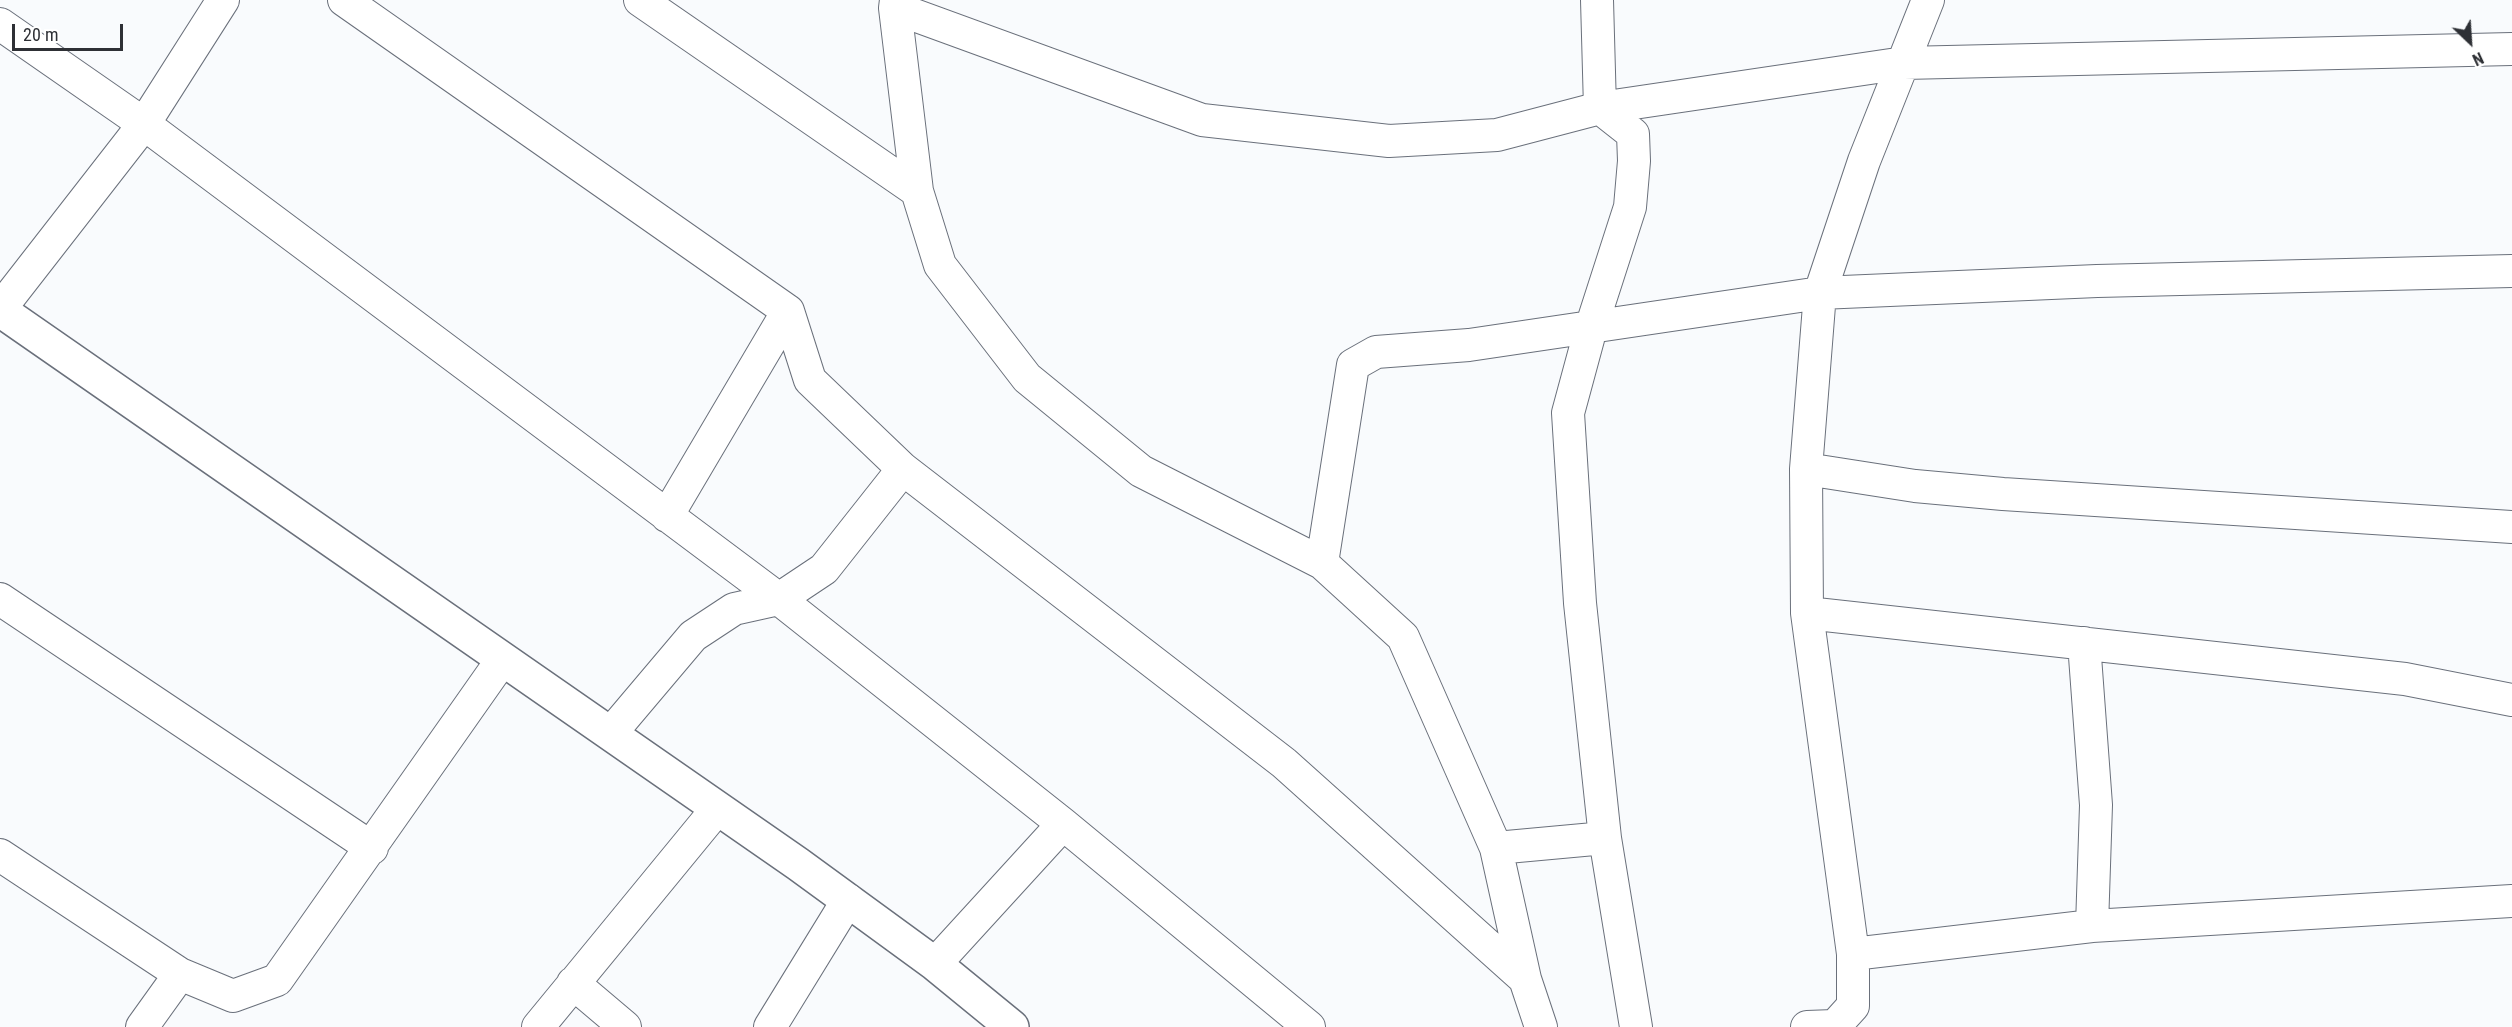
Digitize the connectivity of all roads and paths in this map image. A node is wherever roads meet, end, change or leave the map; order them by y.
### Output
1 (223, 0) edge
2 (344, 0) edge
3 (640, 0) edge
4 (1597, 0) edge
5 (1928, 0) edge
6 (896, 4) edge
7 (0, 24) edge
8 (2512, 49) edge
9 (1905, 63) junction
10 (1600, 108) junction
11 (144, 124) junction
12 (917, 191) junction
13 (2512, 271) edge
14 (1820, 293) junction
15 (0, 309) edge
16 (788, 311) junction
17 (1591, 328) junction
18 (903, 469) junction
19 (1806, 469) junction
20 (667, 516) junction
21 (2512, 527) edge
22 (1322, 563) junction
23 (0, 599) edge
24 (778, 599) junction
25 (1807, 613) junction
26 (2084, 643) junction
27 (502, 660) junction
28 (2512, 700) edge
29 (611, 733) junction
30 (717, 809) junction
31 (1063, 824) junction
32 (1605, 838) junction
33 (372, 848) junction
34 (1496, 848) junction
35 (0, 855) edge
36 (848, 900) junction
37 (2512, 901) edge
38 (2092, 926) junction
39 (1853, 954) junction
40 (935, 964) junction
41 (180, 974) junction
42 (1525, 979) junction
43 (573, 983) junction
44 (142, 1027) edge
45 (538, 1027) edge
46 (625, 1027) edge
47 (770, 1027) edge
48 (1012, 1027) edge
49 (1309, 1027) edge
50 (1541, 1027) edge
51 (1636, 1027) edge
52 (1825, 1027) edge

1 - 11 street
2 - 16 street
3 - 12 street
4 - 10 street
5 - 9 street
6 - 10 street
6 - 12 street
7 - 11 street
8 - 9 street
9 - 10 street
9 - 14 street
10 - 17 street
11 - 15 street
11 - 20 street
12 - 22 street
13 - 14 street
14 - 17 street
14 - 19 street
15 - 27 main road
16 - 18 street
16 - 20 street
17 - 22 street
17 - 32 street
18 - 24 street
18 - 42 street
19 - 21 street
19 - 25 street
20 - 24 street
22 - 34 street
23 - 33 street
24 - 29 street
24 - 31 street
25 - 26 street
25 - 39 street
26 - 28 street
26 - 38 street
27 - 29 main road
27 - 33 street
29 - 30 main road
30 - 36 main road
30 - 43 street
31 - 40 street
31 - 49 street
32 - 34 street
32 - 51 street
33 - 41 street
34 - 42 street
35 - 41 street
36 - 40 main road
36 - 47 street
37 - 38 street
38 - 39 street
39 - 52 street
40 - 48 main road
41 - 44 street
42 - 50 street
43 - 45 street
43 - 46 street

